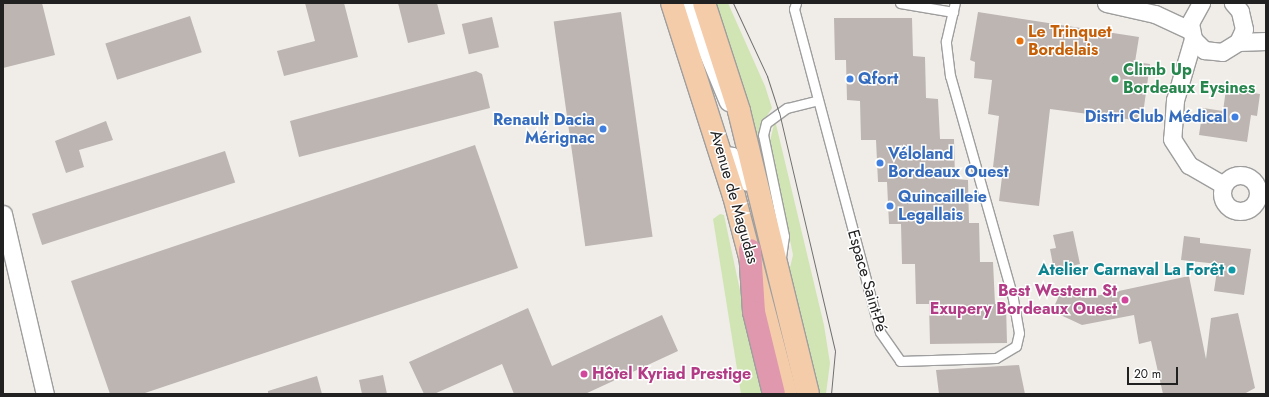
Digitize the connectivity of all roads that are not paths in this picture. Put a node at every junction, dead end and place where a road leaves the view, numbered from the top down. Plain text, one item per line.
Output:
1 (672, 3) edge
2 (687, 3) edge
3 (704, 3) edge
4 (796, 3) edge
5 (900, 3) edge
6 (1106, 3) edge
7 (1233, 3) edge
8 (954, 8) edge
9 (1196, 16) edge
10 (1244, 22) junction
11 (1266, 33) edge
12 (1266, 41) edge
13 (1238, 42) junction
14 (1212, 52) junction
15 (1184, 73) junction
16 (818, 100) junction
17 (744, 127) junction
18 (720, 150) junction
19 (1223, 185) dead end
20 (3, 214) edge
21 (750, 250) junction
22 (777, 267) junction
23 (46, 394) edge
24 (774, 394) edge
25 (786, 394) edge
26 (808, 394) edge

1 - 18 main road, Avenue de Magudas
2 - 17 street
3 - 17 main road, Avenue de Magudas
4 - 16 lane, Espace Saint-Pé
5 - 8 lane, Espace Saint-Pé
6 - 9 street
7 - 10 street
8 - 16 lane, Espace Saint-Pé
9 - 14 street
9 - 15 street
10 - 11 street
10 - 13 street
12 - 13 street
13 - 14 street
14 - 15 street
15 - 19 street
16 - 22 lane
17 - 22 main road, Avenue de Magudas
18 - 21 main road, Avenue de Magudas
18 - 22 lane
20 - 23 street
21 - 24 highway
21 - 25 main road, Avenue de Magudas
22 - 26 main road, Avenue de Magudas

